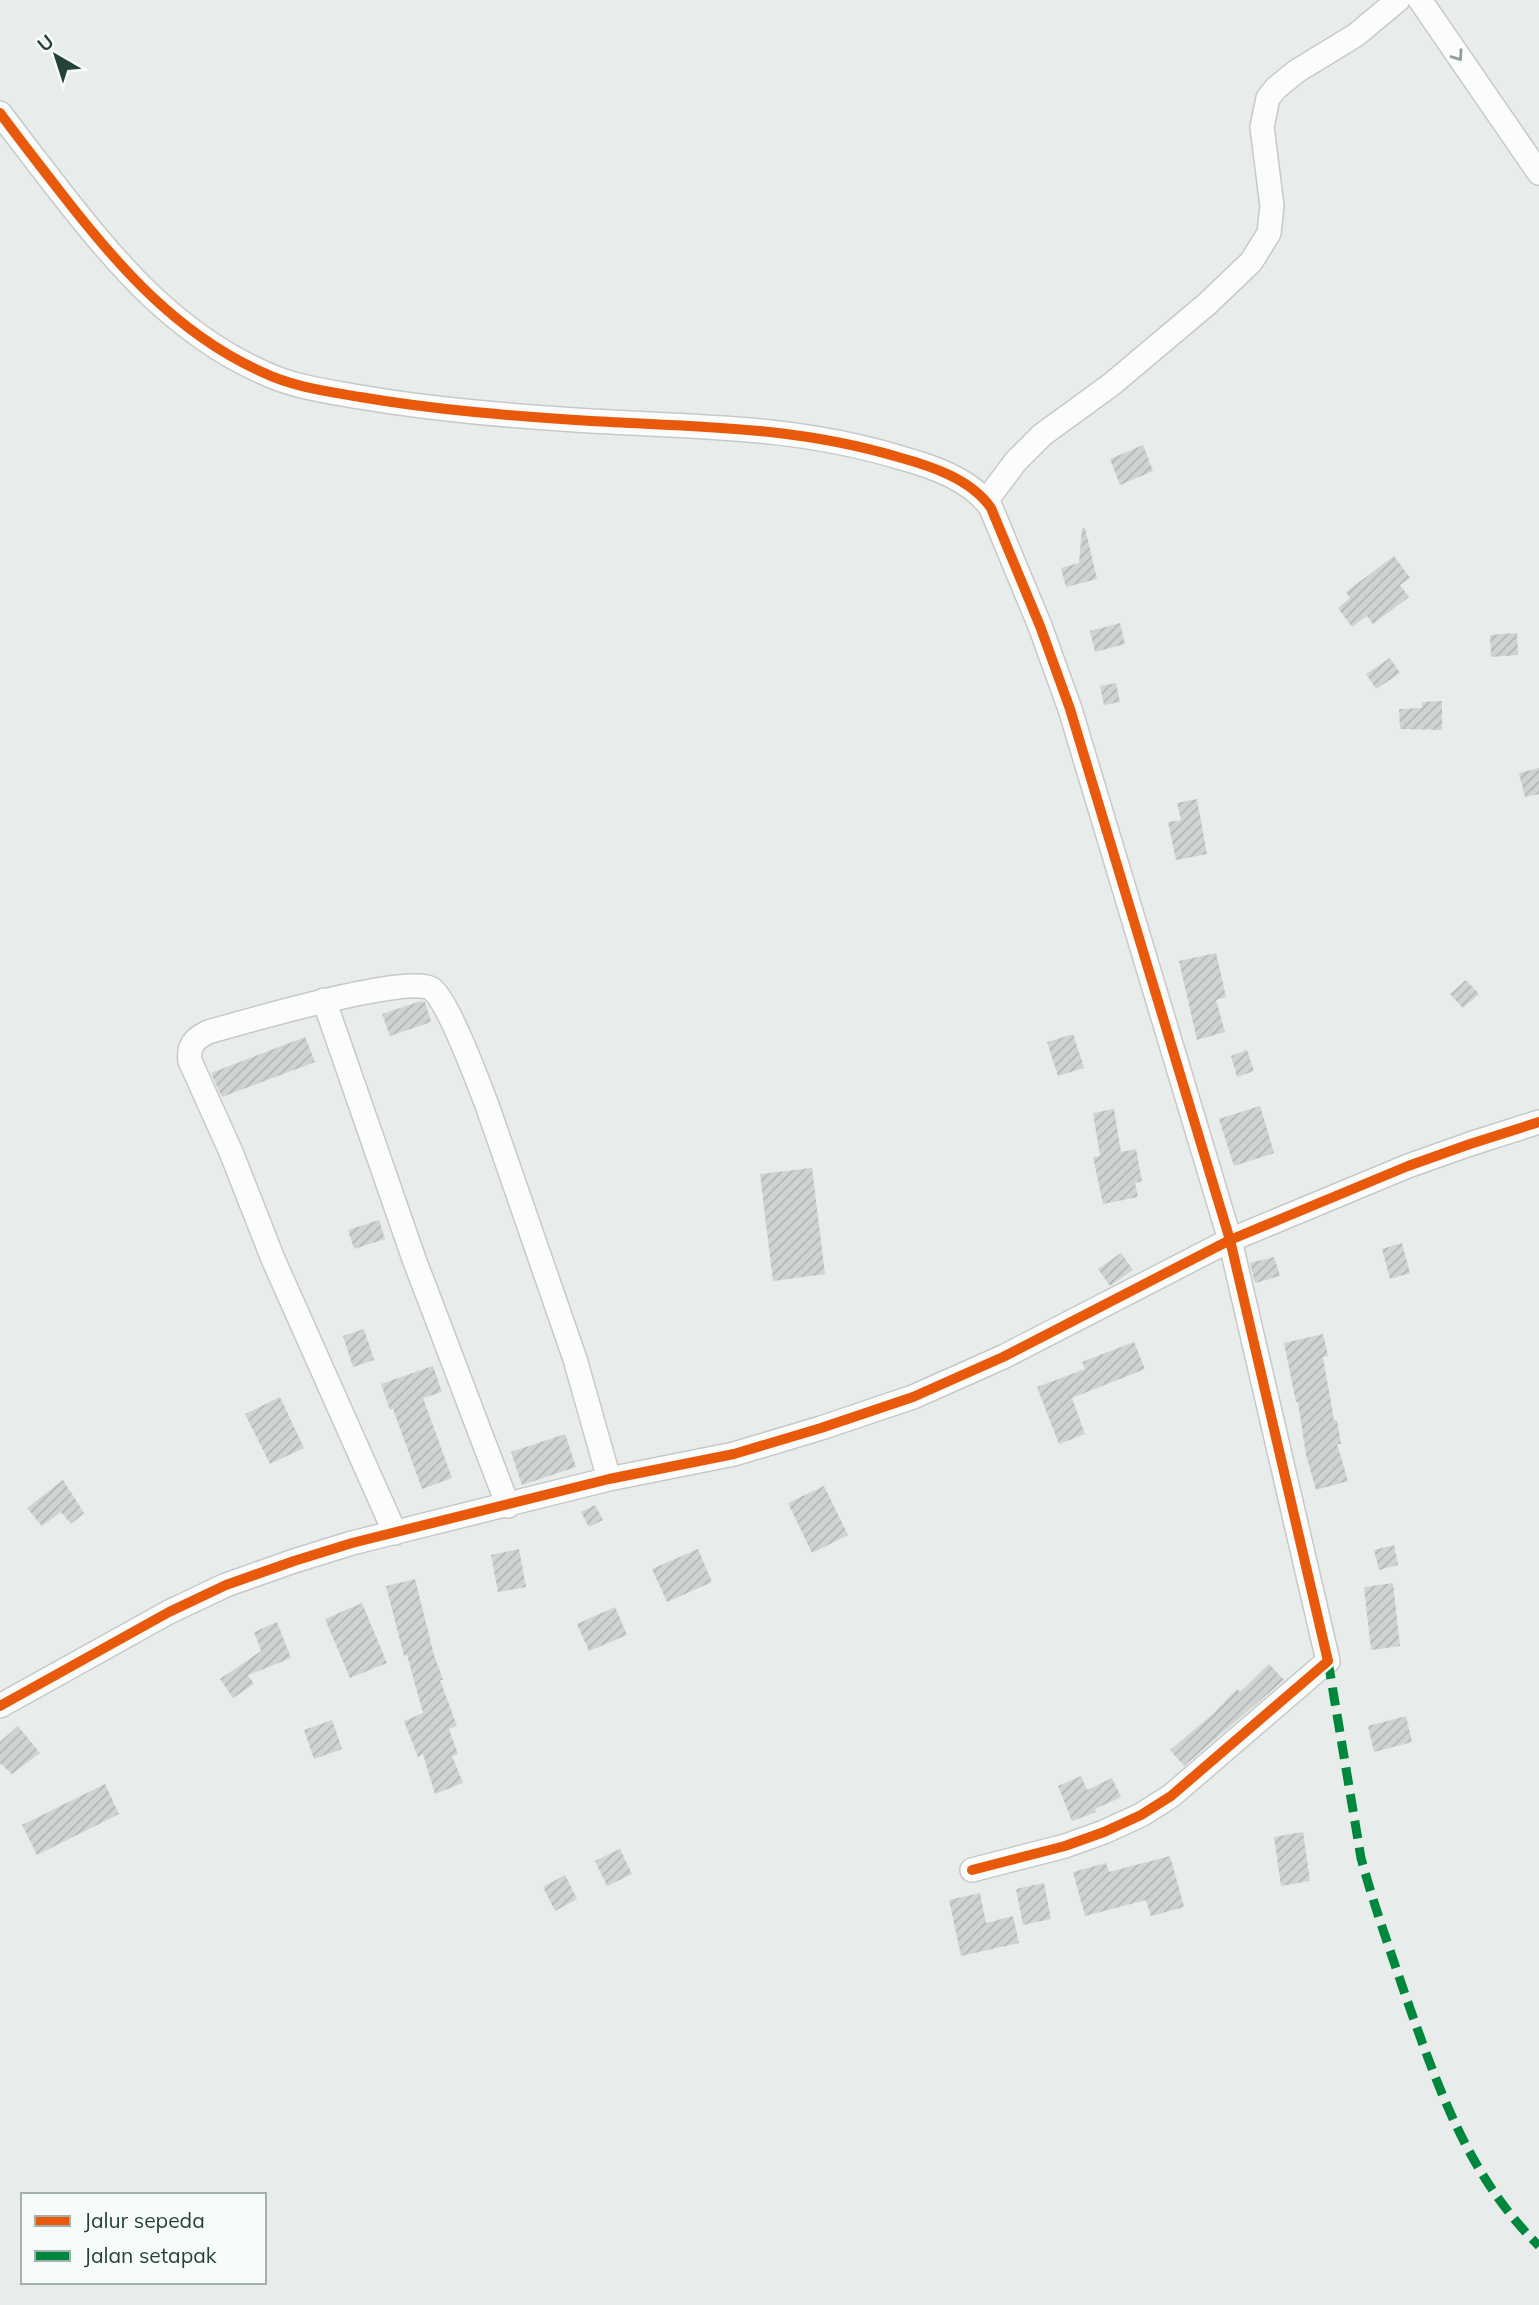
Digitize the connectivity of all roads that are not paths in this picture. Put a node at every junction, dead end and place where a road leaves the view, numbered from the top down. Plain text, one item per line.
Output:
1 (1398, 0) edge
2 (1420, 0) edge
3 (0, 113) edge
4 (1539, 173) edge
5 (986, 501) junction
6 (324, 1000) junction
7 (1539, 1122) edge
8 (1230, 1241) junction
9 (609, 1479) junction
10 (508, 1506) junction
11 (395, 1533) junction
12 (0, 1706) edge
13 (972, 1870) dead end

1 - 5 street
2 -> 4 street
3 - 5 street
5 - 8 street
6 - 9 street
6 - 10 street
6 - 11 street
7 - 8 street
8 - 9 street
8 - 13 street
9 - 10 street
10 - 11 street
11 - 12 street

